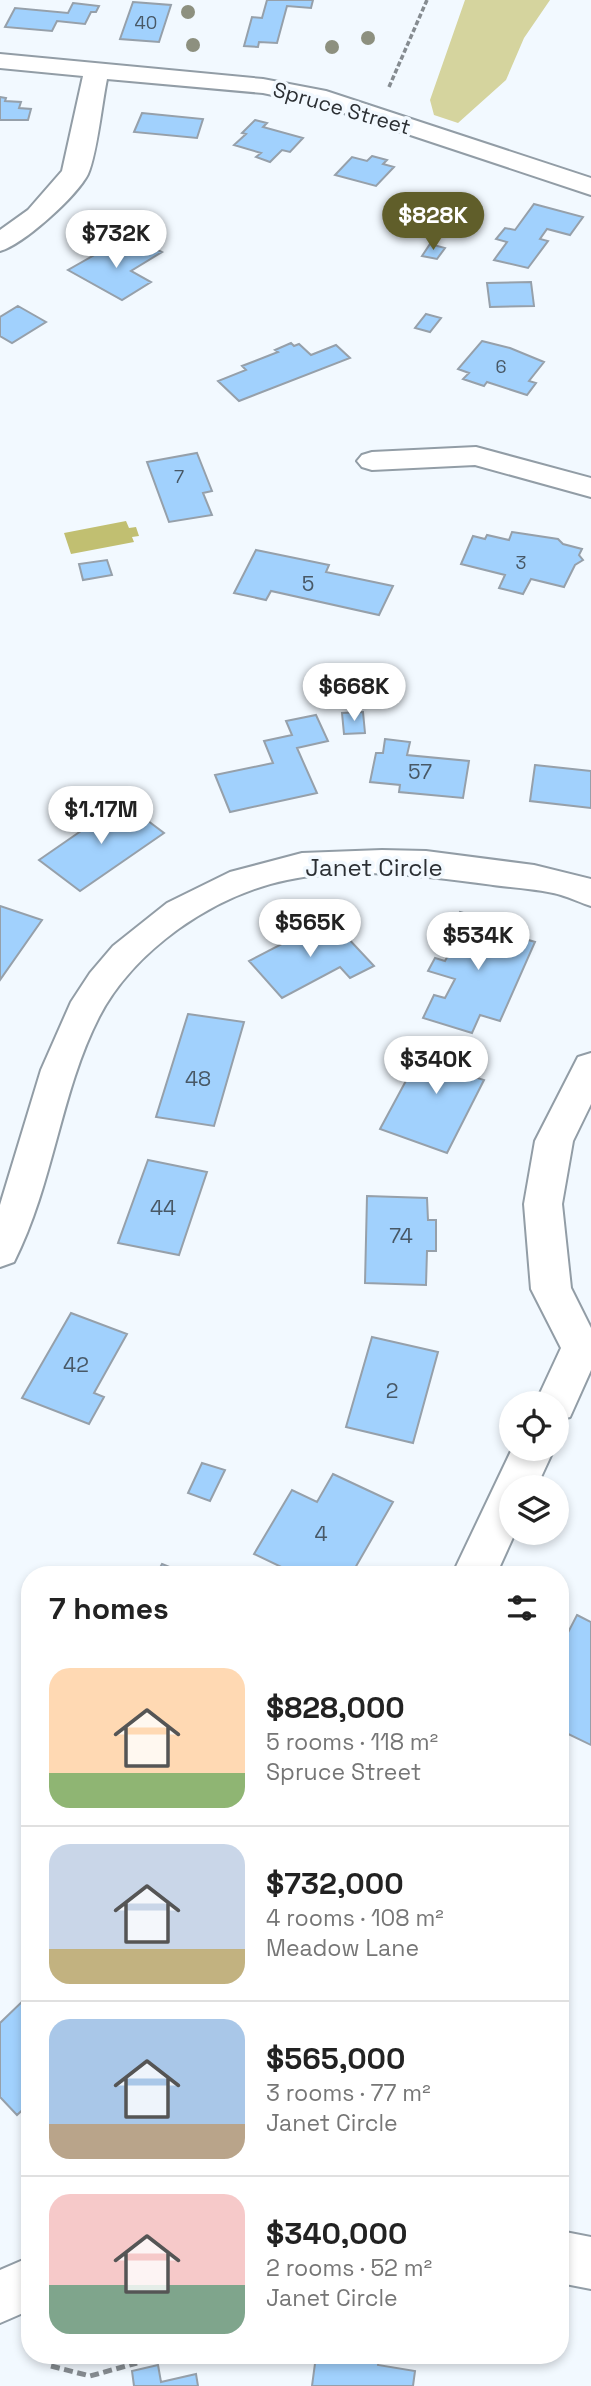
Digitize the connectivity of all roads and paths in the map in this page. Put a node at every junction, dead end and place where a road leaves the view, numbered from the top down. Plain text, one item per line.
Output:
1 (427, 0) edge
2 (0, 61) edge
3 (97, 69) junction
4 (372, 114) junction
5 (591, 187) edge
6 (0, 243) edge
7 (372, 461) dead end
8 (591, 488) edge
9 (591, 893) edge
10 (591, 1067) edge
11 (0, 1251) edge
12 (586, 1350) edge
13 (562, 1391) edge
14 (499, 1522) edge
15 (478, 1566) edge
16 (569, 2259) edge
17 (591, 2263) edge
18 (21, 2287) edge
19 (0, 2297) edge
20 (133, 2364) edge
21 (51, 2366) dead end

1 - 4 path
2 - 3 street, Spruce Street
3 - 4 street, Spruce Street
3 - 6 street
4 - 5 street, Spruce Street
7 - 8 street
9 - 11 street, Janet Circle
10 - 12 street
12 - 13 street
14 - 15 street
16 - 17 street
18 - 19 street
20 - 21 path

